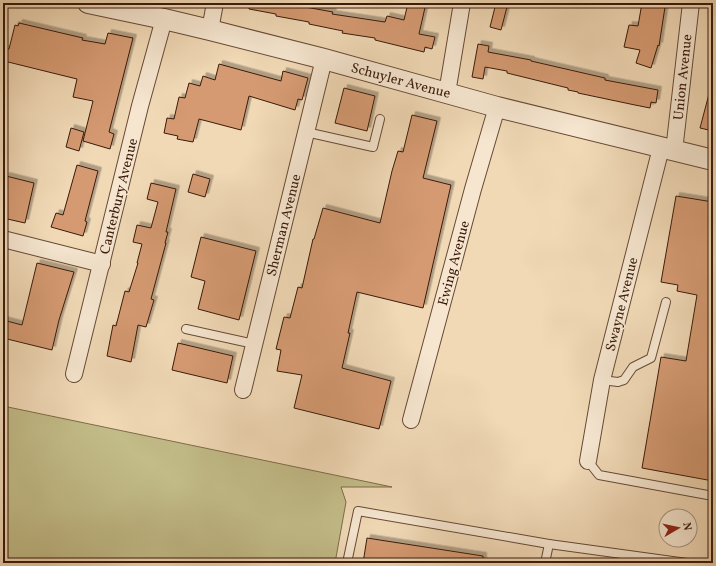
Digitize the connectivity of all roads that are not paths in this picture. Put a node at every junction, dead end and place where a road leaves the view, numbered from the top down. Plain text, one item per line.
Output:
1 (88, 3) edge
2 (215, 3) edge
3 (462, 3) edge
4 (691, 3) edge
5 (164, 19) junction
6 (210, 30) junction
7 (324, 59) junction
8 (447, 93) junction
9 (497, 107) junction
10 (380, 119) dead end
11 (306, 132) junction
12 (668, 150) junction
13 (713, 160) edge
14 (3, 239) edge
15 (102, 264) junction
16 (666, 302) dead end
17 (186, 329) dead end
18 (254, 344) junction
19 (74, 374) dead end
20 (602, 380) junction
21 (243, 390) dead end
22 (410, 420) dead end
23 (588, 461) joint
24 (713, 496) edge
25 (549, 544) junction
26 (630, 559) edge
27 (347, 563) edge
28 (546, 563) edge
29 (687, 563) edge

1 - 5 street, Schuyler Avenue
2 - 6 street
3 - 8 street
4 - 12 street, Union Avenue
5 - 6 street, Schuyler Avenue
5 - 15 street, Canterbury Avenue
6 - 7 street, Schuyler Avenue
7 - 8 street, Schuyler Avenue
7 - 11 street, Sherman Avenue
8 - 9 street, Schuyler Avenue
9 - 12 street, Schuyler Avenue
9 - 22 street, Ewing Avenue
10 - 11 lane
11 - 18 street, Sherman Avenue
12 - 13 street, Schuyler Avenue
12 - 20 street, Swayne Avenue
14 - 15 street
15 - 19 street, Canterbury Avenue
16 - 20 lane
17 - 18 lane
18 - 21 street, Sherman Avenue
20 - 23 street, Swayne Avenue
23 - 24 lane
25 - 26 lane
25 - 27 lane
25 - 28 lane
26 - 29 lane

